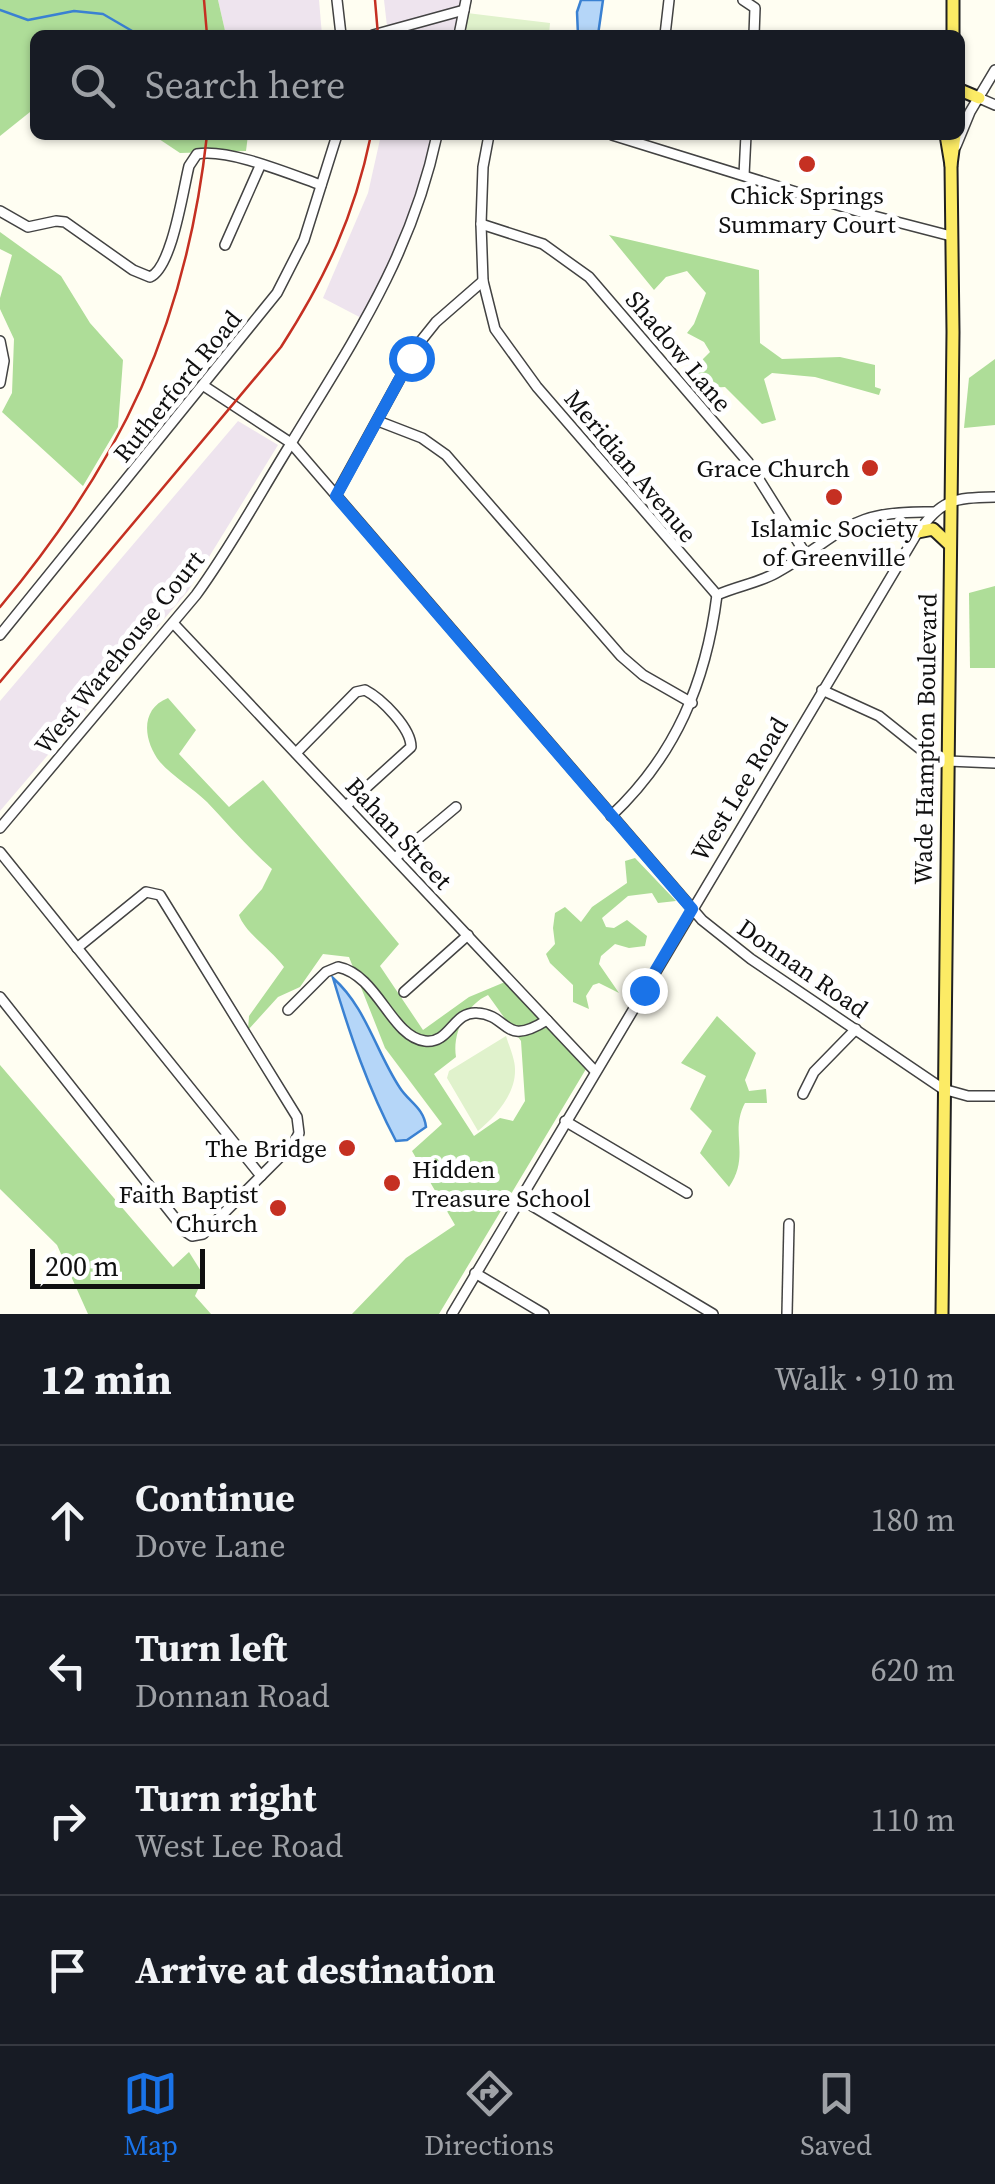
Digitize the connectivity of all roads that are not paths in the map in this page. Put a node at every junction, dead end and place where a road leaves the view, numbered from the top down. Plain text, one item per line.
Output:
1 (337, 0) edge
2 (668, 0) edge
3 (743, 0) edge
4 (953, 0) edge
5 (465, 5) edge
6 (340, 30) edge
7 (388, 30) edge
8 (461, 30) edge
9 (665, 30) edge
10 (754, 30) edge
11 (953, 30) edge
12 (995, 70) edge
13 (965, 92) edge
14 (979, 98) junction
15 (965, 104) edge
16 (995, 105) edge
17 (965, 122) edge
18 (335, 140) edge
19 (436, 140) edge
20 (488, 140) edge
21 (628, 140) edge
22 (660, 140) edge
23 (746, 140) edge
24 (947, 140) edge
25 (955, 142) edge
26 (659, 150) junction
27 (951, 165) junction
28 (260, 166) junction
29 (744, 175) junction
30 (321, 184) junction
31 (0, 210) edge
32 (481, 224) junction
33 (951, 236) junction
34 (225, 245) dead end
35 (483, 281) junction
36 (0, 341) edge
37 (0, 383) edge
38 (204, 386) junction
39 (378, 420) junction
40 (291, 443) junction
41 (336, 496) junction
42 (995, 497) edge
43 (950, 499) junction
44 (933, 512) junction
45 (918, 532) junction
46 (949, 544) junction
47 (805, 553) junction
48 (718, 595) junction
49 (173, 623) junction
50 (0, 635) edge
51 (822, 690) junction
52 (692, 704) junction
53 (296, 753) junction
54 (944, 761) junction
55 (995, 763) edge
56 (346, 806) junction
57 (456, 808) dead end
58 (611, 816) junction
59 (0, 828) edge
60 (0, 852) edge
61 (396, 858) junction
62 (692, 909) junction
63 (468, 935) junction
64 (77, 948) junction
65 (404, 992) dead end
66 (0, 997) edge
67 (288, 1010) dead end
68 (548, 1020) junction
69 (856, 1030) junction
70 (595, 1071) junction
71 (943, 1089) junction
72 (803, 1094) dead end
73 (995, 1096) edge
74 (565, 1120) junction
75 (261, 1176) junction
76 (686, 1193) dead end
77 (519, 1198) junction
78 (789, 1224) dead end
79 (475, 1273) junction
80 (452, 1314) edge
81 (544, 1314) edge
82 (714, 1314) edge
83 (788, 1314) edge
84 (942, 1314) edge

1 - 6 street
2 - 9 street
3 - 10 street
4 - 11 main road
5 - 7 street
5 - 8 street
12 - 14 street
13 - 14 main road
14 - 15 street
14 - 16 street
14 - 17 street
18 - 30 street, Rutherford Road
19 - 40 street, West Warehouse Court
20 - 32 street, Meridian Avenue
21 - 26 street
22 - 26 street
23 - 29 street
24 - 27 main road, Wade Hampton Boulevard
25 - 27 main road, Wade Hampton Boulevard
26 - 29 street
27 - 33 main road, Wade Hampton Boulevard
28 - 30 street
28 - 31 street
28 - 34 street
29 - 33 street
30 - 38 street, Rutherford Road
32 - 35 street, Meridian Avenue
32 - 47 street, Shadow Lane
33 - 43 main road, Wade Hampton Boulevard
35 - 39 street
35 - 48 street, Meridian Avenue
36 - 37 street
38 - 40 street, Donnan Road
38 - 50 street, Rutherford Road
39 - 41 street
39 - 52 street
40 - 41 street, Donnan Road
40 - 49 street, West Warehouse Court
41 - 58 street, Donnan Road
42 - 43 street
43 - 44 street, West Lee Road
43 - 46 main road, Wade Hampton Boulevard
44 - 45 street, West Lee Road
44 - 47 street
45 - 46 main road
45 - 51 street, West Lee Road
46 - 54 main road, Wade Hampton Boulevard
47 - 48 street
48 - 52 street
49 - 53 street, Bahan Street
49 - 59 street, West Warehouse Court
51 - 54 street
51 - 62 street, West Lee Road
52 - 58 street
53 - 56 street, Bahan Street
53 - 56 street
54 - 55 street
54 - 71 main road, Wade Hampton Boulevard
56 - 61 street, Bahan Street
57 - 61 street
58 - 62 street, Donnan Road
60 - 64 street
61 - 63 street, Bahan Street
62 - 69 street, Donnan Road
62 - 70 street, West Lee Road
63 - 65 street
63 - 68 street, Bahan Street
64 - 75 street
64 - 75 street
66 - 75 street
67 - 68 street
68 - 70 street, Bahan Street
69 - 71 street, Donnan Road
69 - 72 street
70 - 74 street, West Lee Road
71 - 73 street
71 - 84 main road, Wade Hampton Boulevard
74 - 76 street
74 - 77 street, West Lee Road
77 - 79 street, West Lee Road
77 - 82 street
78 - 83 street
79 - 80 street, West Lee Road
79 - 81 street

